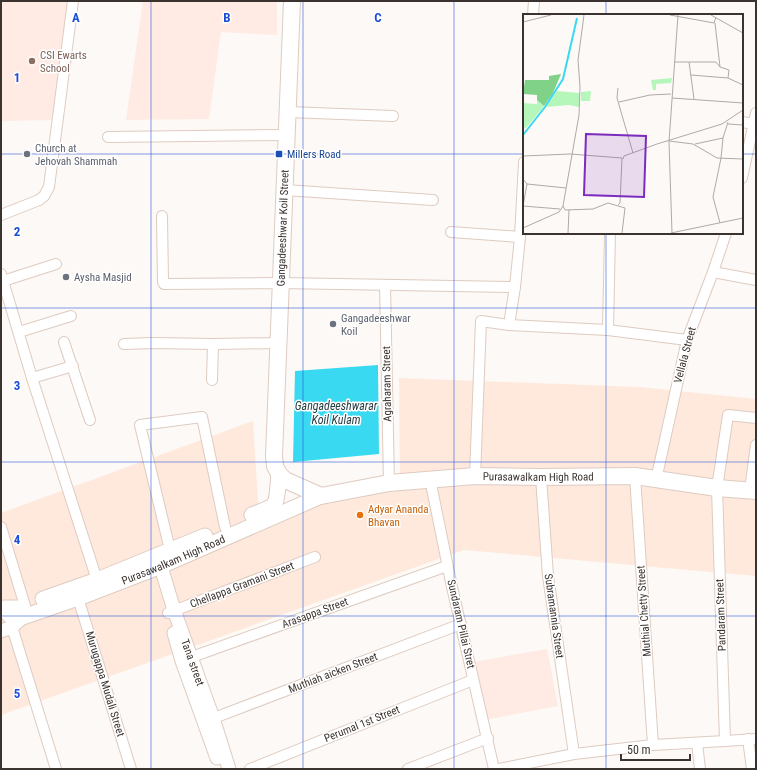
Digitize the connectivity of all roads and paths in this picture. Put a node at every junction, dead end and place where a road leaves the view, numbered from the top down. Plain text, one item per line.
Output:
1 (73, 1) edge
2 (292, 1) edge
3 (534, 1) edge
4 (533, 14) edge
5 (288, 112) junction
6 (756, 113) edge
7 (393, 116) dead end
8 (743, 122) edge
9 (754, 124) junction
10 (287, 135) junction
11 (108, 137) dead end
12 (745, 146) edge
13 (743, 167) edge
14 (523, 188) edge
15 (285, 190) junction
16 (433, 200) dead end
17 (1, 215) edge
18 (522, 215) edge
19 (162, 216) dead end
20 (451, 232) dead end
21 (610, 234) edge
22 (726, 234) edge
23 (520, 237) junction
24 (56, 264) dead end
25 (713, 272) junction
26 (2, 278) edge
27 (756, 280) edge
28 (281, 283) junction
29 (385, 285) junction
30 (515, 288) junction
31 (5, 304) edge
32 (71, 316) dead end
33 (509, 325) junction
34 (608, 330) junction
35 (19, 332) junction
36 (687, 340) junction
37 (64, 342) dead end
38 (279, 343) junction
39 (124, 344) dead end
40 (213, 344) junction
41 (73, 366) junction
42 (32, 378) junction
43 (212, 380) dead end
44 (756, 418) edge
45 (90, 420) dead end
46 (756, 445) edge
47 (274, 456) joint
48 (278, 474) junction
49 (475, 476) junction
50 (635, 476) junction
51 (541, 477) junction
52 (430, 479) junction
53 (656, 480) junction
54 (389, 483) junction
55 (717, 488) junction
56 (753, 491) edge
57 (321, 496) junction
58 (1, 527) edge
59 (225, 527) junction
60 (316, 557) dead end
61 (161, 560) junction
62 (447, 566) junction
63 (97, 580) junction
64 (78, 598) junction
65 (171, 612) junction
66 (12, 616) edge
67 (461, 624) junction
68 (186, 659) junction
69 (473, 680) junction
70 (209, 720) junction
71 (488, 738) junction
72 (752, 739) edge
73 (725, 741) junction
74 (697, 743) junction
75 (654, 745) junction
76 (574, 754) junction
77 (56, 769) edge
78 (131, 769) edge
79 (220, 769) edge
80 (229, 769) edge
81 (250, 769) edge
82 (408, 769) edge
83 (494, 769) edge
84 (498, 769) edge
85 (700, 769) edge
86 (752, 769) edge

1 - 17 street
2 - 5 main road, Gangadeeshwar Koil Street
3 - 4 street
5 - 7 street
5 - 10 main road, Gangadeeshwar Koil Street
6 - 9 street
8 - 9 street
9 - 12 street
10 - 11 street
10 - 15 main road, Gangadeeshwar Koil Street
12 - 13 street
14 - 18 street
15 - 16 street
15 - 28 main road, Gangadeeshwar Koil Street
18 - 23 street
19 - 28 street
20 - 23 street
21 - 34 street
22 - 25 street, Vellala Street
23 - 30 street
24 - 26 street
25 - 27 street
25 - 36 street, Vellala Street
26 - 31 street
28 - 29 street
28 - 38 main road, Gangadeeshwar Koil Street
29 - 30 street
29 - 54 street, Agraharam Street
30 - 33 street
31 - 35 street
32 - 35 street
33 - 34 street
33 - 49 street
34 - 36 street
35 - 42 street
36 - 53 street, Vellala Street
37 - 41 street
38 - 40 street
38 - 47 main road, Gangadeeshwar Koil Street
39 - 40 street
40 - 43 street
41 - 42 street
41 - 45 street
42 - 63 street
44 - 55 street, Pandaram Street
46 - 56 street
47 - 48 main road, Purasawalkam High Road
48 - 57 main road
48 - 59 main road, Purasawalkam High Road
49 - 51 main road, Purasawalkam High Road
49 - 52 main road, Purasawalkam High Road
50 - 51 main road, Purasawalkam High Road
50 - 53 main road, Purasawalkam High Road
50 - 75 street, Muthial Chetty Street
51 - 76 street, Subramannia Street
52 - 54 main road, Purasawalkam High Road
52 - 62 street, Sundaram Pillai Stret
53 - 55 main road, Purasawalkam High Road
54 - 57 main road, Purasawalkam High Road
55 - 56 main road, Purasawalkam High Road
55 - 73 street, Pandaram Street
57 - 61 main road, Purasawalkam High Road
58 - 66 street
59 - 61 main road, Purasawalkam High Road
59 - 61 street
60 - 65 street, Chellappa Gramani Street
61 - 63 main road, Purasawalkam High Road
61 - 64 main road, Purasawalkam High Road
61 - 65 street
62 - 67 street, Sundaram Pillai Stret
62 - 68 street, Arasappa Street
63 - 66 main road, Purasawalkam High Road
64 - 66 main road, Purasawalkam High Road
64 - 78 street, Murugappa Mudali Street
65 - 68 street
66 - 77 street
67 - 69 street, Sundaram Pillai Stret
67 - 70 street, Muthiah aicken Street
68 - 70 street
69 - 71 street, Sundaram Pillai Stret
69 - 81 street, Perumal 1st Street
70 - 79 street
70 - 80 street
71 - 82 street
71 - 83 street, Sundaram Pillai Stret
72 - 73 street
72 - 86 street
73 - 74 street
74 - 75 street
74 - 85 street
75 - 76 street
76 - 84 street

